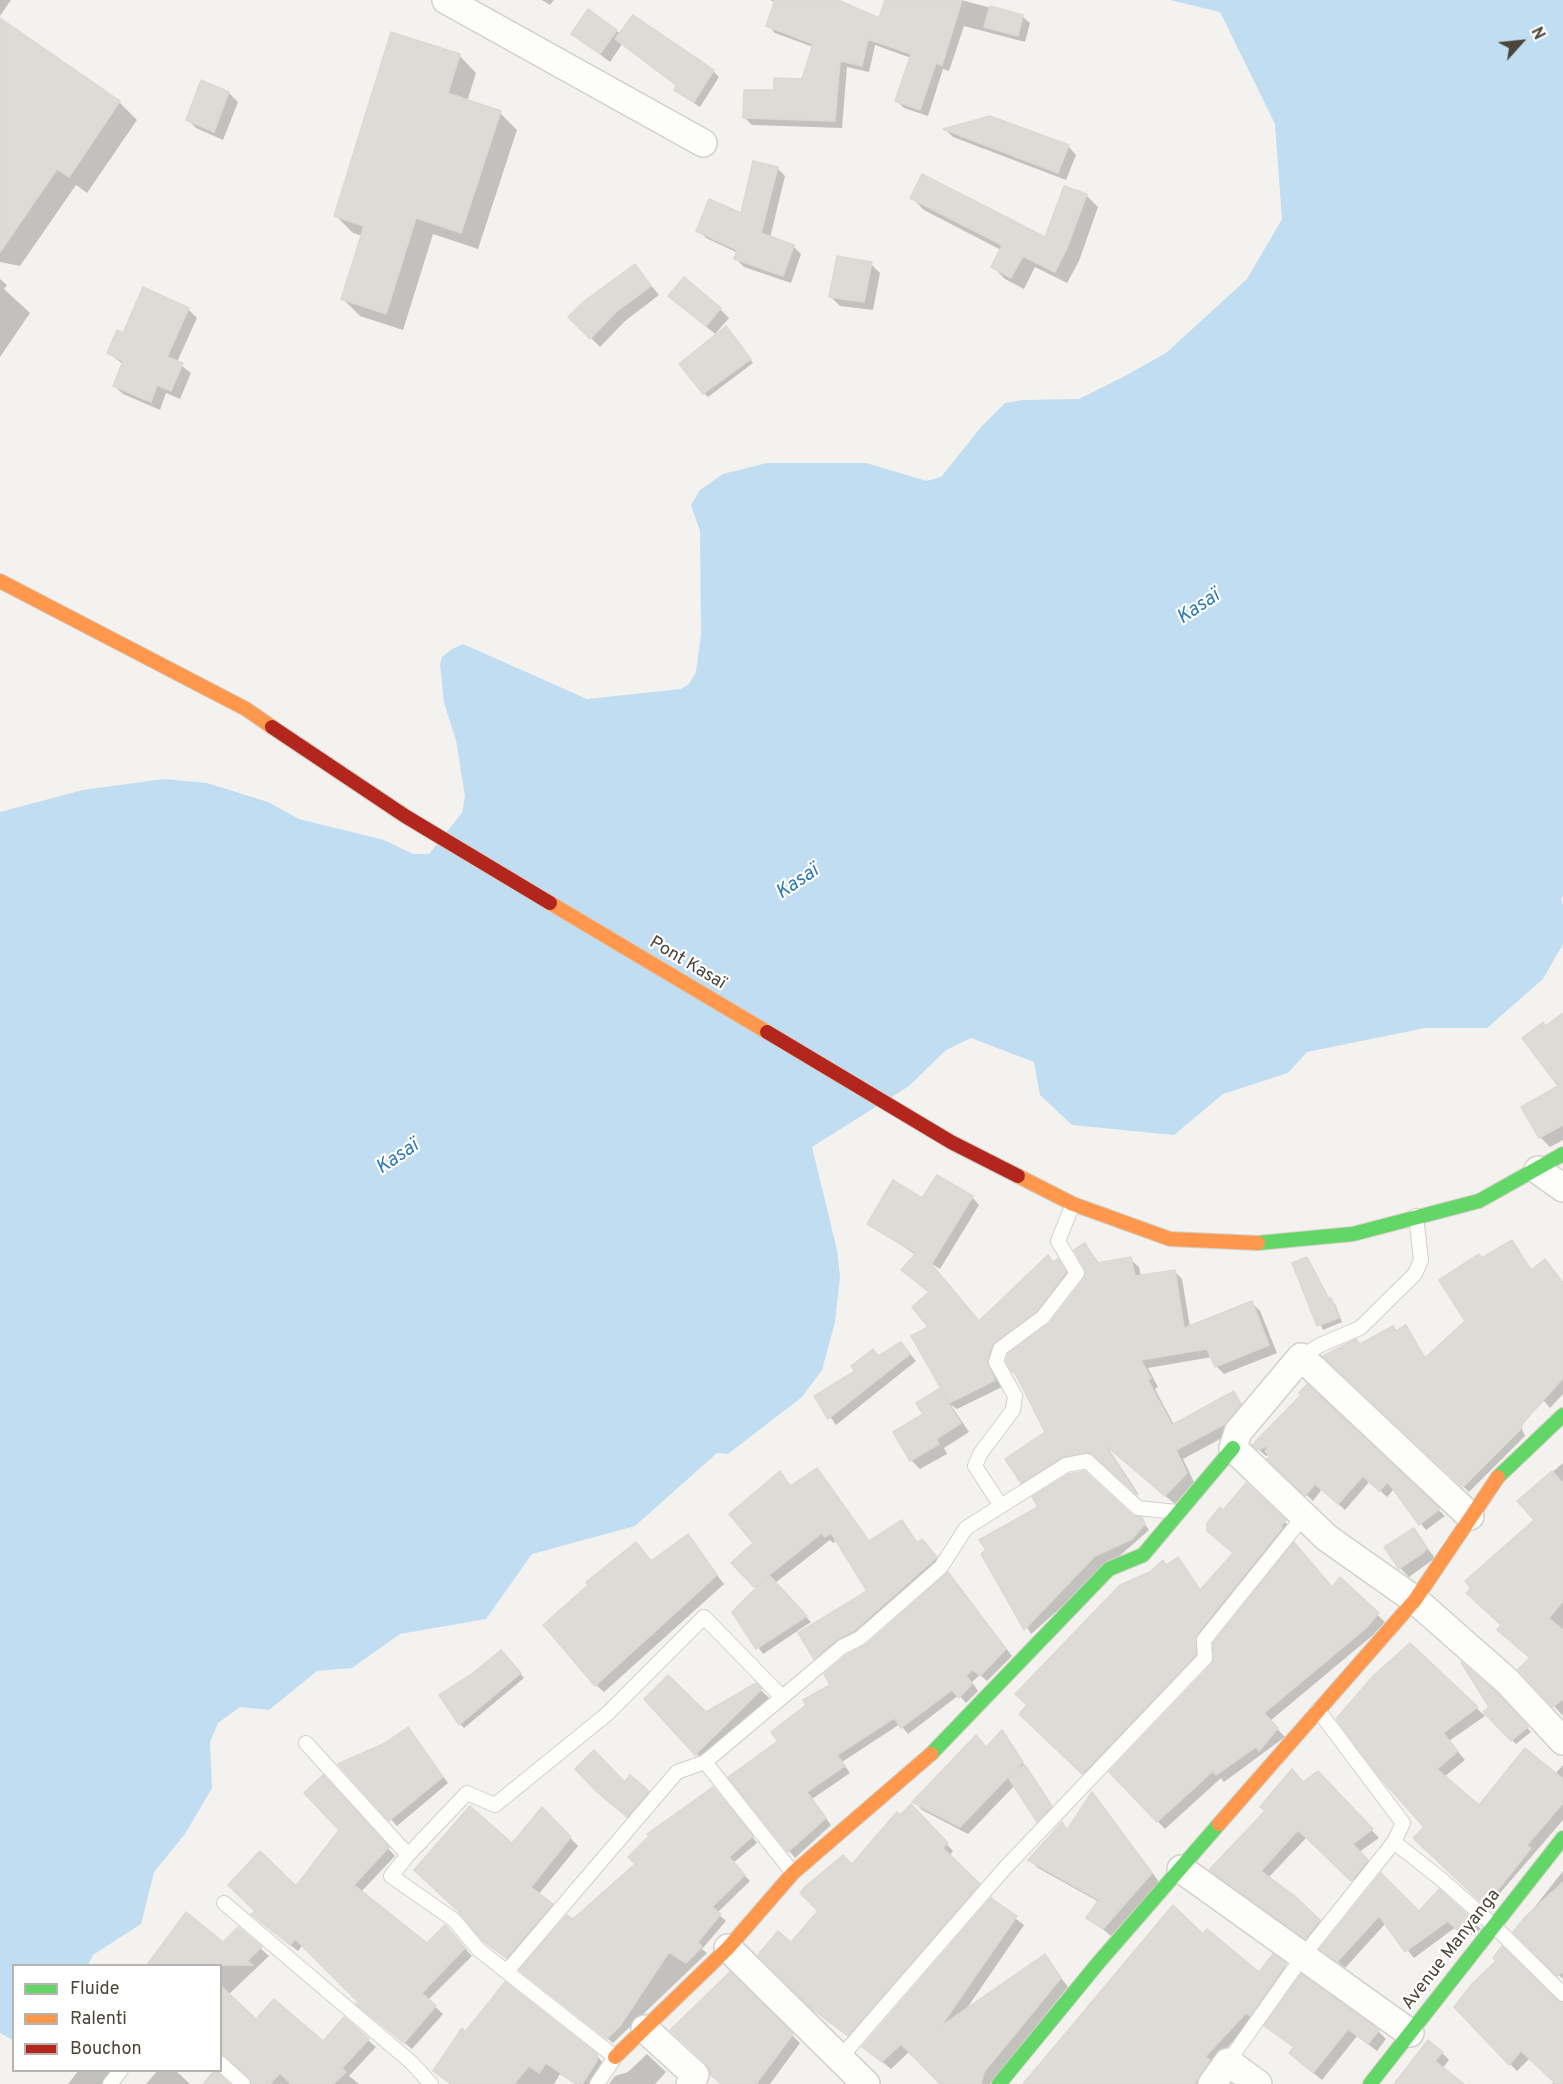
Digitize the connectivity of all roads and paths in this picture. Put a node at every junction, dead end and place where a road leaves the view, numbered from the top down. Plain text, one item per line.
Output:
1 (446, 0) edge
2 (703, 143) dead end
3 (0, 581) edge
4 (1563, 1154) edge
5 (1538, 1170) junction
6 (1563, 1188) edge
7 (1073, 1204) junction
8 (1416, 1216) junction
9 (1301, 1358) junction
10 (1563, 1415) edge
11 (1233, 1448) junction
12 (1001, 1506) junction
13 (1179, 1512) junction
14 (1470, 1516) junction
15 (1303, 1517) junction
16 (1415, 1600) junction
17 (782, 1697) junction
18 (1318, 1710) junction
19 (1563, 1742) edge
20 (306, 1743) dead end
21 (705, 1762) junction
22 (1563, 1838) edge
23 (1394, 1842) junction
24 (408, 1855) junction
25 (1181, 1869) junction
26 (793, 1873) junction
27 (224, 1903) dead end
28 (1494, 1926) junction
29 (728, 1948) junction
30 (1303, 1956) junction
31 (508, 1970) junction
32 (1563, 1994) edge
33 (645, 2029) junction
34 (1410, 2033) junction
35 (615, 2057) junction
36 (840, 2058) junction
37 (1228, 2062) junction
38 (222, 2065) edge
39 (119, 2072) edge
40 (110, 2084) edge
41 (243, 2084) edge
42 (431, 2084) edge
43 (597, 2084) edge
44 (690, 2084) edge
45 (866, 2084) edge
46 (999, 2084) edge
47 (1212, 2084) edge
48 (1258, 2084) edge
49 (1370, 2084) edge

1 - 2 street
3 - 7 street, Pont Kasaï
4 - 5 street, Pont Kasaï
5 - 6 street
5 - 8 street, Pont Kasaï
7 - 8 street, Pont Kasaï
7 - 12 lane
8 - 9 lane
9 - 11 street
9 - 14 street
10 - 14 street
11 - 13 street
11 - 15 street
12 - 13 lane
12 - 17 lane
13 - 26 street
14 - 16 street
15 - 16 street
15 - 36 lane
16 - 18 street
16 - 19 street
17 - 21 lane
17 - 24 lane
18 - 23 lane
18 - 25 street
20 - 24 lane
21 - 26 lane
21 - 31 lane
22 - 28 street, Avenue Manyanga
23 - 28 lane
23 - 30 lane
24 - 31 lane
25 - 30 street
25 - 46 street
26 - 29 street
27 - 42 lane
28 - 32 lane
28 - 34 street, Avenue Manyanga
29 - 33 street
29 - 36 street
30 - 34 street
30 - 37 lane
31 - 35 lane
33 - 35 street
33 - 44 street
34 - 49 street, Avenue Manyanga
35 - 43 lane
36 - 45 street
37 - 47 street
37 - 48 street
38 - 41 lane
39 - 40 lane

